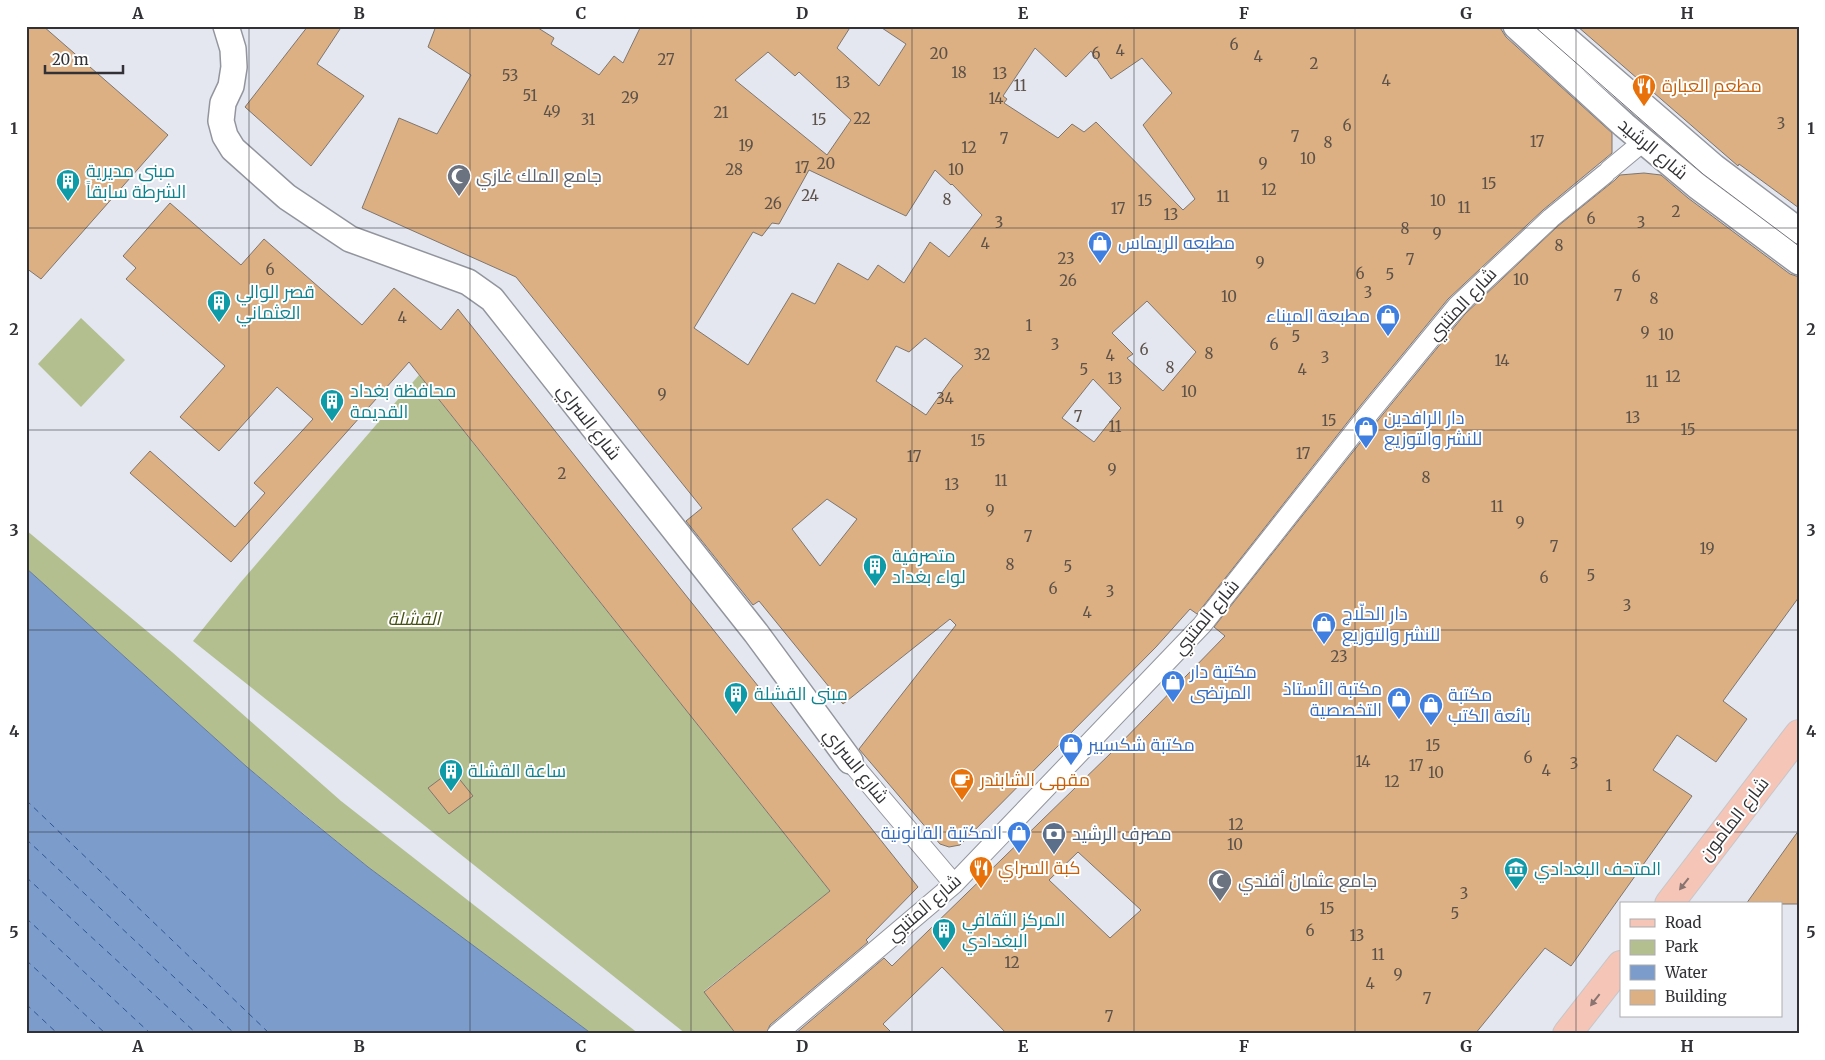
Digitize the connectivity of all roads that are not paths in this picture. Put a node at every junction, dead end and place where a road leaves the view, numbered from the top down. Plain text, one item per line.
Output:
1 (226, 26) edge
2 (1516, 26) edge
3 (1551, 26) edge
4 (1644, 142) junction
5 (1799, 231) edge
6 (1799, 262) edge
7 (1799, 734) edge
8 (850, 761) joint
9 (954, 884) junction
10 (1671, 902) edge
11 (1620, 967) edge
12 (777, 1034) edge
13 (1567, 1034) edge

1 - 8 street, شارع السراي
2 - 4 street, شارع الرشيد
3 - 5 street, شارع الرشيد
4 - 6 street, شارع الرشيد
4 - 9 street, شارع المتنبي
7 -> 10 main road, شارع المأمون
8 - 9 street, شارع السراي
9 - 12 street, شارع المتنبي
11 -> 13 main road

